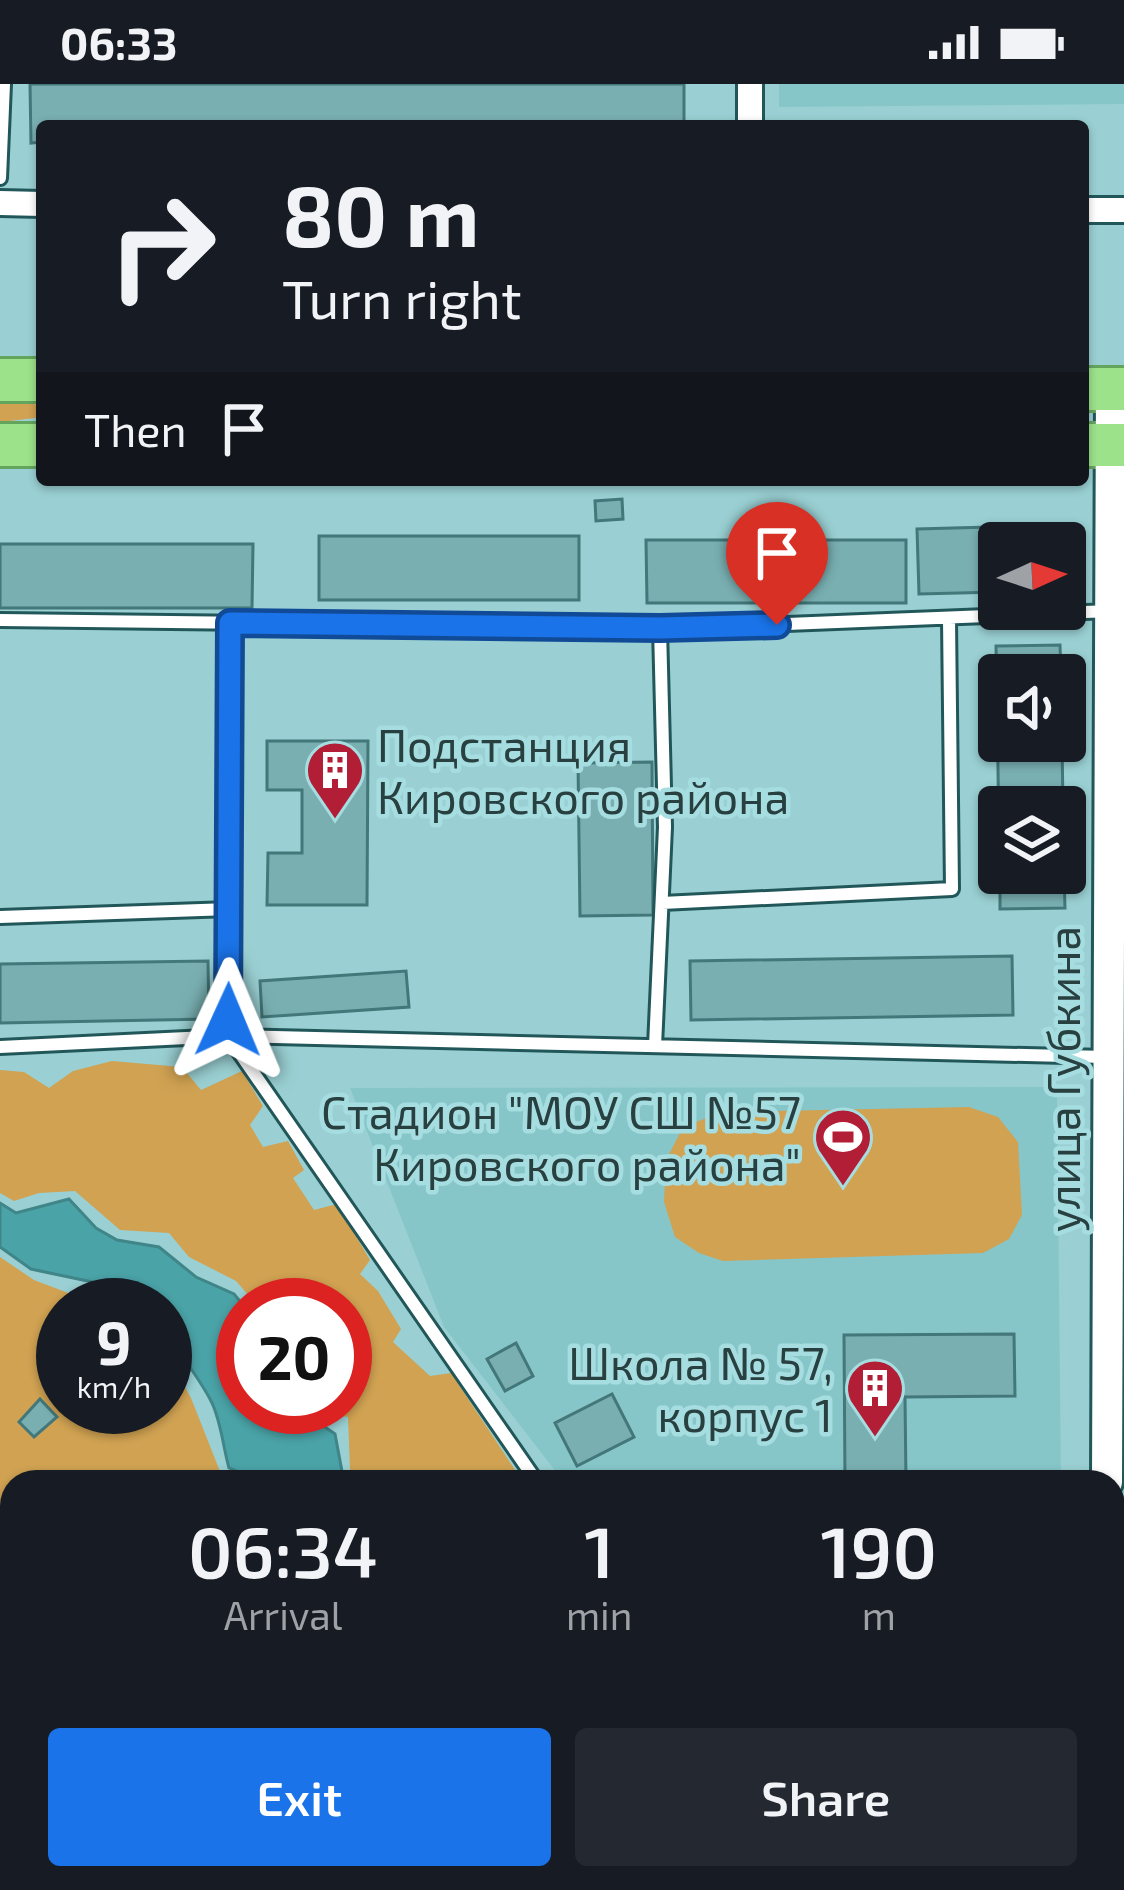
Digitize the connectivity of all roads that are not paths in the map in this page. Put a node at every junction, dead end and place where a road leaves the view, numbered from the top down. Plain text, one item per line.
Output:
1 (4, 84) edge
2 (750, 84) edge
3 (750, 120) edge
4 (0, 178) edge
5 (0, 203) edge
6 (36, 204) edge
7 (1124, 210) edge
8 (1089, 211) edge
9 (0, 380) edge
10 (36, 380) edge
11 (1106, 389) edge
12 (1105, 444) edge
13 (0, 445) edge
14 (36, 445) edge
15 (1118, 612) edge
16 (0, 620) edge
17 (949, 620) junction
18 (230, 623) junction
19 (660, 628) junction
20 (662, 903) junction
21 (230, 909) junction
22 (0, 917) edge
23 (1116, 933) edge
24 (228, 1036) junction
25 (655, 1046) junction
26 (0, 1047) edge
27 (1107, 1057) junction
28 (1115, 1240) edge
29 (1115, 1329) edge
30 (529, 1470) edge
31 (1108, 1470) edge

1 - 4 lane
2 - 3 street
5 - 6 street
7 - 8 street
9 - 10 highway
11 - 12 street, улица Губкина
12 - 15 street, улица Губкина
13 - 14 highway
15 - 17 lane
15 - 23 street, улица Губкина
16 - 18 lane
17 - 19 lane
17 - 20 lane
18 - 19 lane
18 - 21 lane
19 - 20 lane
20 - 25 lane
21 - 22 lane
21 - 24 lane
23 - 27 street, улица Губкина
24 - 25 lane
24 - 26 lane
24 - 30 lane
25 - 27 lane
27 - 28 street, улица Губкина
28 - 29 street, улица Губкина
29 - 31 street, улица Губкина

